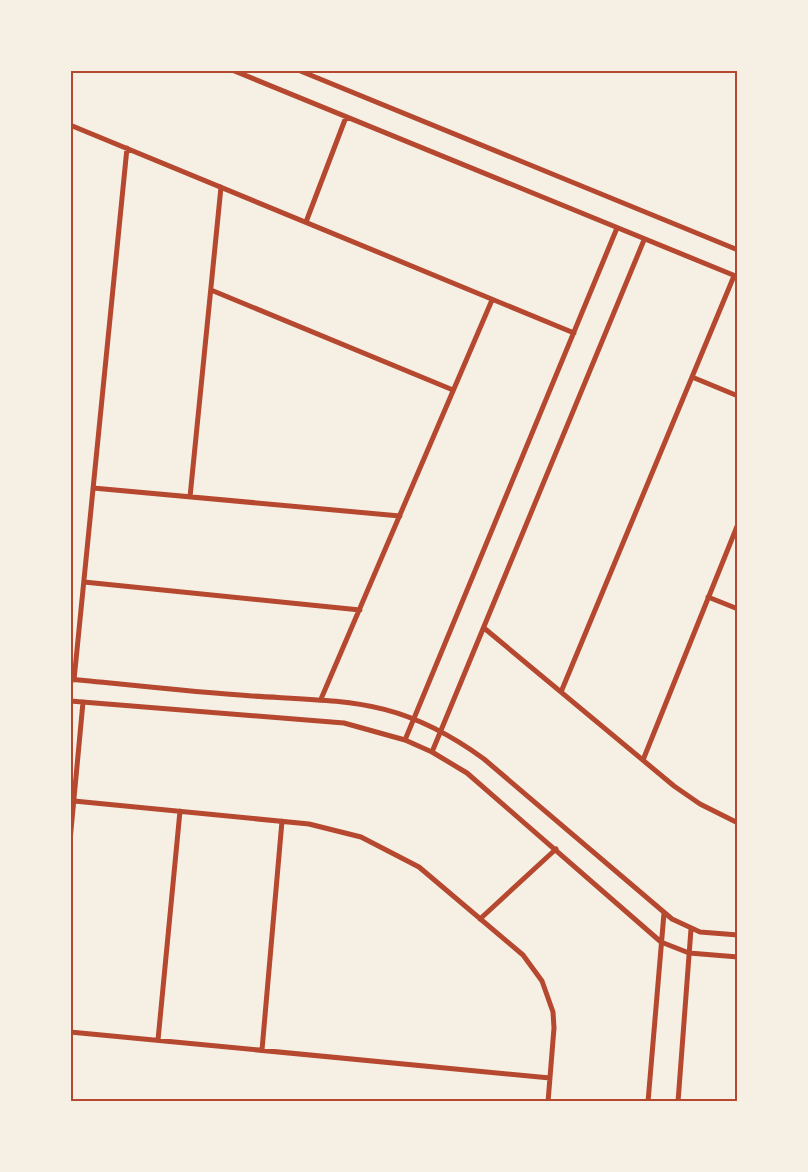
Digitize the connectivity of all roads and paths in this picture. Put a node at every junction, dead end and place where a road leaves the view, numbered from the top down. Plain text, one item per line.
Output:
1 (232, 70) edge
2 (298, 70) edge
3 (346, 117) junction
4 (70, 125) edge
5 (126, 148) junction
6 (221, 187) junction
7 (306, 222) junction
8 (617, 228) junction
9 (644, 240) junction
10 (738, 250) edge
11 (736, 276) edge
12 (211, 290) junction
13 (492, 300) junction
14 (574, 333) junction
15 (692, 377) junction
16 (453, 390) junction
17 (738, 396) edge
18 (93, 488) junction
19 (190, 497) junction
20 (400, 516) junction
21 (738, 524) edge
22 (84, 582) junction
23 (708, 597) junction
24 (738, 609) edge
25 (360, 610) junction
26 (484, 628) junction
27 (72, 679) edge
28 (561, 692) junction
29 (321, 699) junction
30 (70, 701) edge
31 (83, 702) junction
32 (414, 718) junction
33 (441, 731) junction
34 (405, 740) junction
35 (432, 752) junction
36 (643, 760) junction
37 (74, 801) junction
38 (180, 811) junction
39 (282, 821) junction
40 (738, 823) edge
41 (70, 841) edge
42 (556, 849) junction
43 (664, 913) junction
44 (480, 919) junction
45 (691, 929) junction
46 (738, 935) edge
47 (662, 942) junction
48 (689, 953) junction
49 (738, 957) edge
50 (70, 1032) edge
51 (158, 1040) junction
52 (262, 1050) junction
53 (550, 1078) junction
54 (548, 1101) edge
55 (648, 1101) edge
56 (678, 1101) edge

1 - 3 street
2 - 10 street
3 - 7 street
3 - 8 street
4 - 5 street
5 - 6 street
5 - 18 street
6 - 7 street
6 - 12 street
7 - 13 street
8 - 9 street
8 - 14 street
9 - 11 street
9 - 26 street
11 - 15 street
12 - 16 street
12 - 19 street
13 - 14 street
13 - 16 street
14 - 32 street
15 - 17 street
15 - 28 street
16 - 20 street
18 - 19 street
18 - 22 street
19 - 20 street
20 - 25 street
21 - 23 street
22 - 25 street
22 - 27 street
23 - 24 street
23 - 36 street
25 - 29 street
26 - 28 street
26 - 33 street
27 - 29 street
28 - 36 street
29 - 32 street
30 - 31 street
31 - 34 street
31 - 37 street
32 - 33 street
32 - 34 street
33 - 35 street
33 - 43 street
34 - 35 street
35 - 42 street
36 - 40 street
37 - 38 street
37 - 41 street
38 - 39 street
38 - 51 street
39 - 44 street
39 - 52 street
42 - 44 street
42 - 47 street
43 - 45 street
43 - 47 street
44 - 53 street
45 - 46 street
45 - 48 street
47 - 48 street
47 - 55 street
48 - 49 street
48 - 56 street
50 - 51 street
51 - 52 street
52 - 53 street
53 - 54 street

